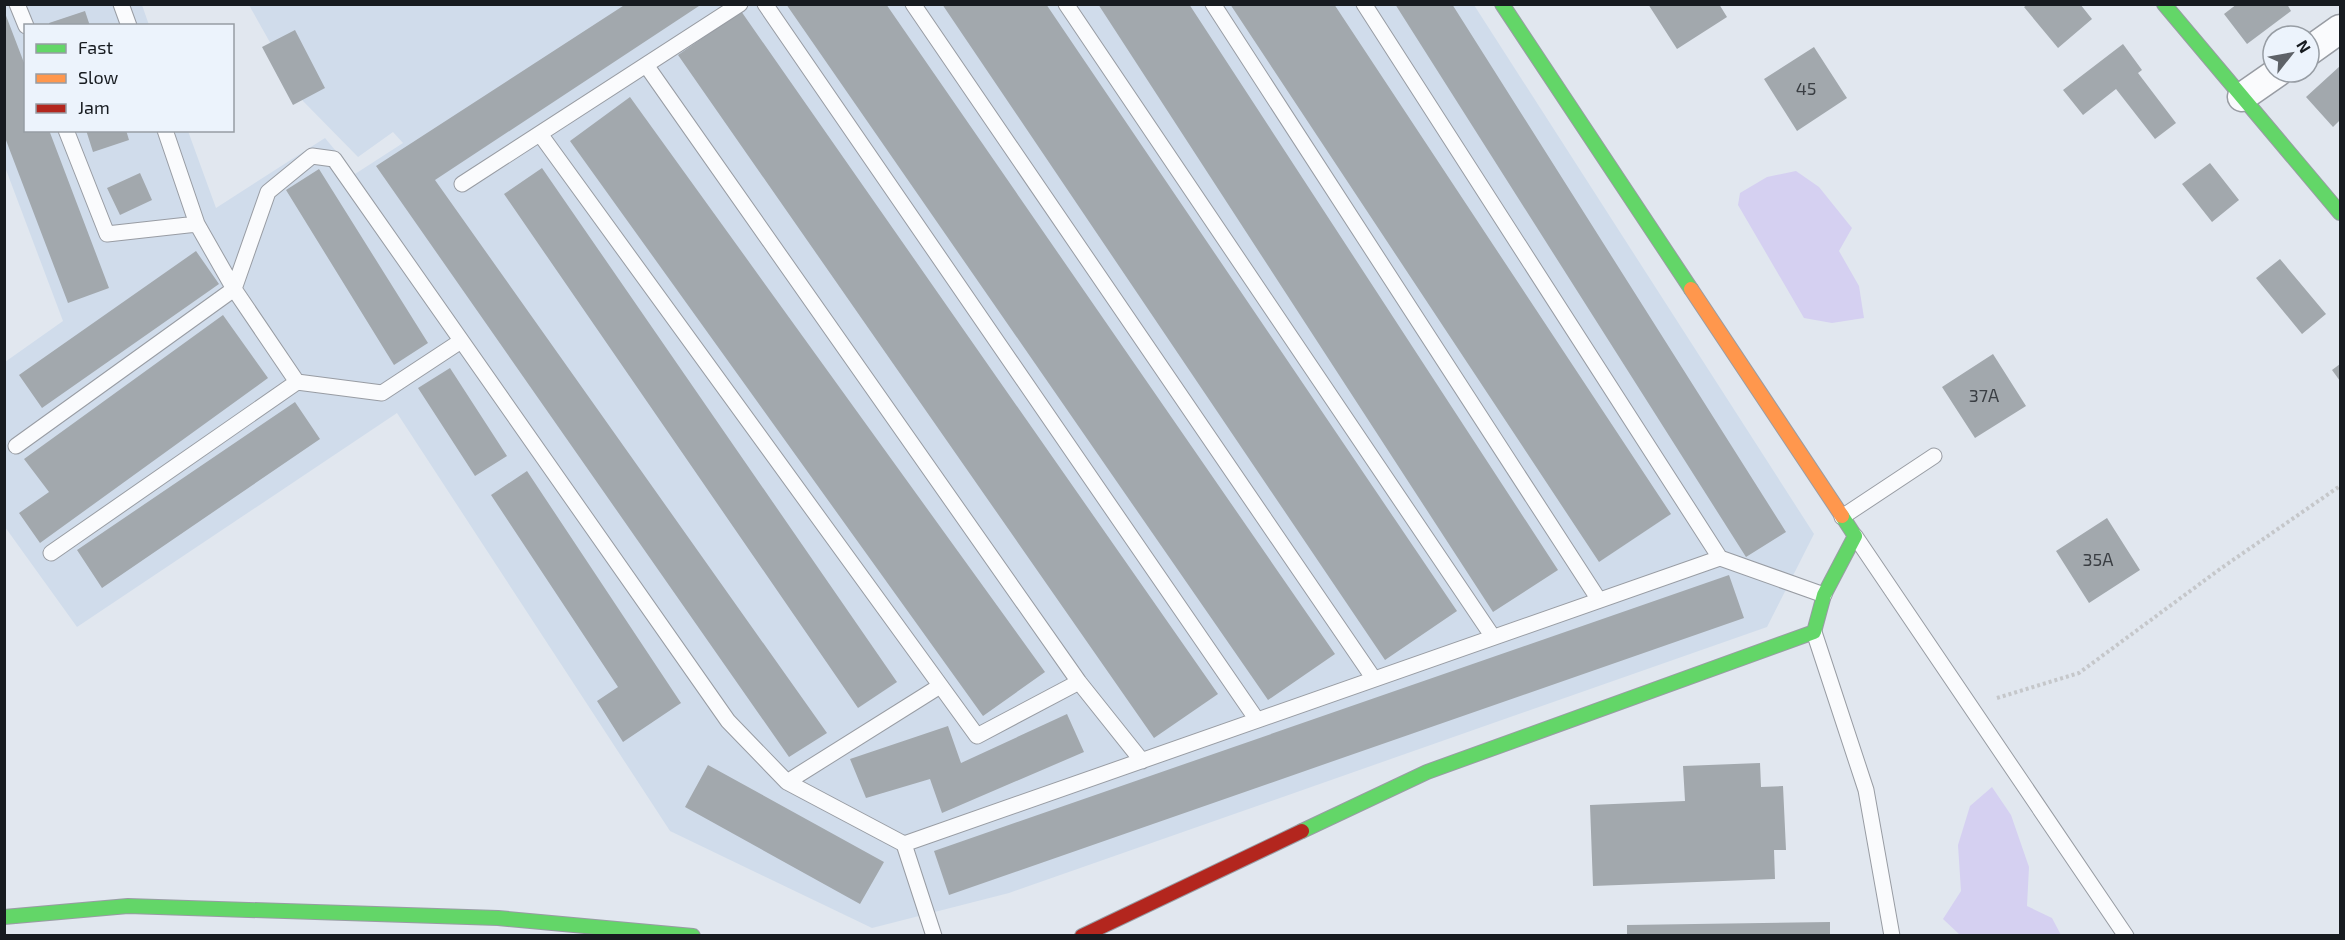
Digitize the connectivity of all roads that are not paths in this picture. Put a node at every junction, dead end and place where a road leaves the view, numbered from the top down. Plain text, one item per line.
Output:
1 (17, 4) edge
2 (121, 4) edge
3 (740, 4) edge
4 (765, 4) edge
5 (913, 4) edge
6 (1066, 4) edge
7 (1213, 4) edge
8 (1364, 4) edge
9 (1502, 4) edge
10 (2164, 4) edge
11 (25, 24) edge
12 (128, 24) edge
13 (2340, 29) edge
14 (2321, 42) edge
15 (646, 65) junction
16 (2261, 84) edge
17 (2242, 97) junction
18 (67, 132) edge
19 (166, 132) edge
20 (540, 134) junction
21 (462, 184) dead end
22 (2340, 213) edge
23 (197, 224) junction
24 (234, 290) junction
25 (462, 341) junction
26 (297, 382) junction
27 (16, 446) dead end
28 (1934, 456) dead end
29 (1842, 517) junction
30 (1855, 536) junction
31 (51, 553) dead end
32 (1720, 558) junction
33 (1824, 596) junction
34 (1599, 600) junction
35 (1814, 632) junction
36 (1493, 638) junction
37 (1374, 679) junction
38 (1079, 682) junction
39 (940, 686) junction
40 (1257, 720) junction
41 (1142, 760) junction
42 (787, 782) junction
43 (904, 844) junction
44 (4, 917) edge
45 (1102, 931) edge
46 (693, 936) edge
47 (934, 936) edge
48 (1082, 936) edge
49 (1892, 936) edge
50 (2126, 936) edge

1 - 11 lane
2 - 12 lane
3 - 15 lane
4 - 40 lane
5 - 37 lane
6 - 36 lane
7 - 34 lane
8 - 32 lane
9 - 29 street
10 - 17 street
13 - 14 street
15 - 20 lane
15 - 38 lane
16 - 17 street
17 - 22 street
18 - 23 lane
19 - 23 lane
20 - 21 lane
20 - 39 lane
23 - 24 lane
24 - 25 lane
24 - 26 lane
24 - 27 lane
25 - 26 lane
25 - 42 lane
26 - 31 lane
28 - 29 lane
29 - 30 street
30 - 33 street
30 - 50 lane
32 - 33 lane
32 - 34 lane
33 - 35 street
34 - 36 lane
35 - 45 street
35 - 49 lane
36 - 37 lane
37 - 40 lane
38 - 39 lane
38 - 41 lane
39 - 42 lane
40 - 41 lane
41 - 43 lane
42 - 43 lane
43 - 47 lane
44 - 46 street
45 - 48 street

